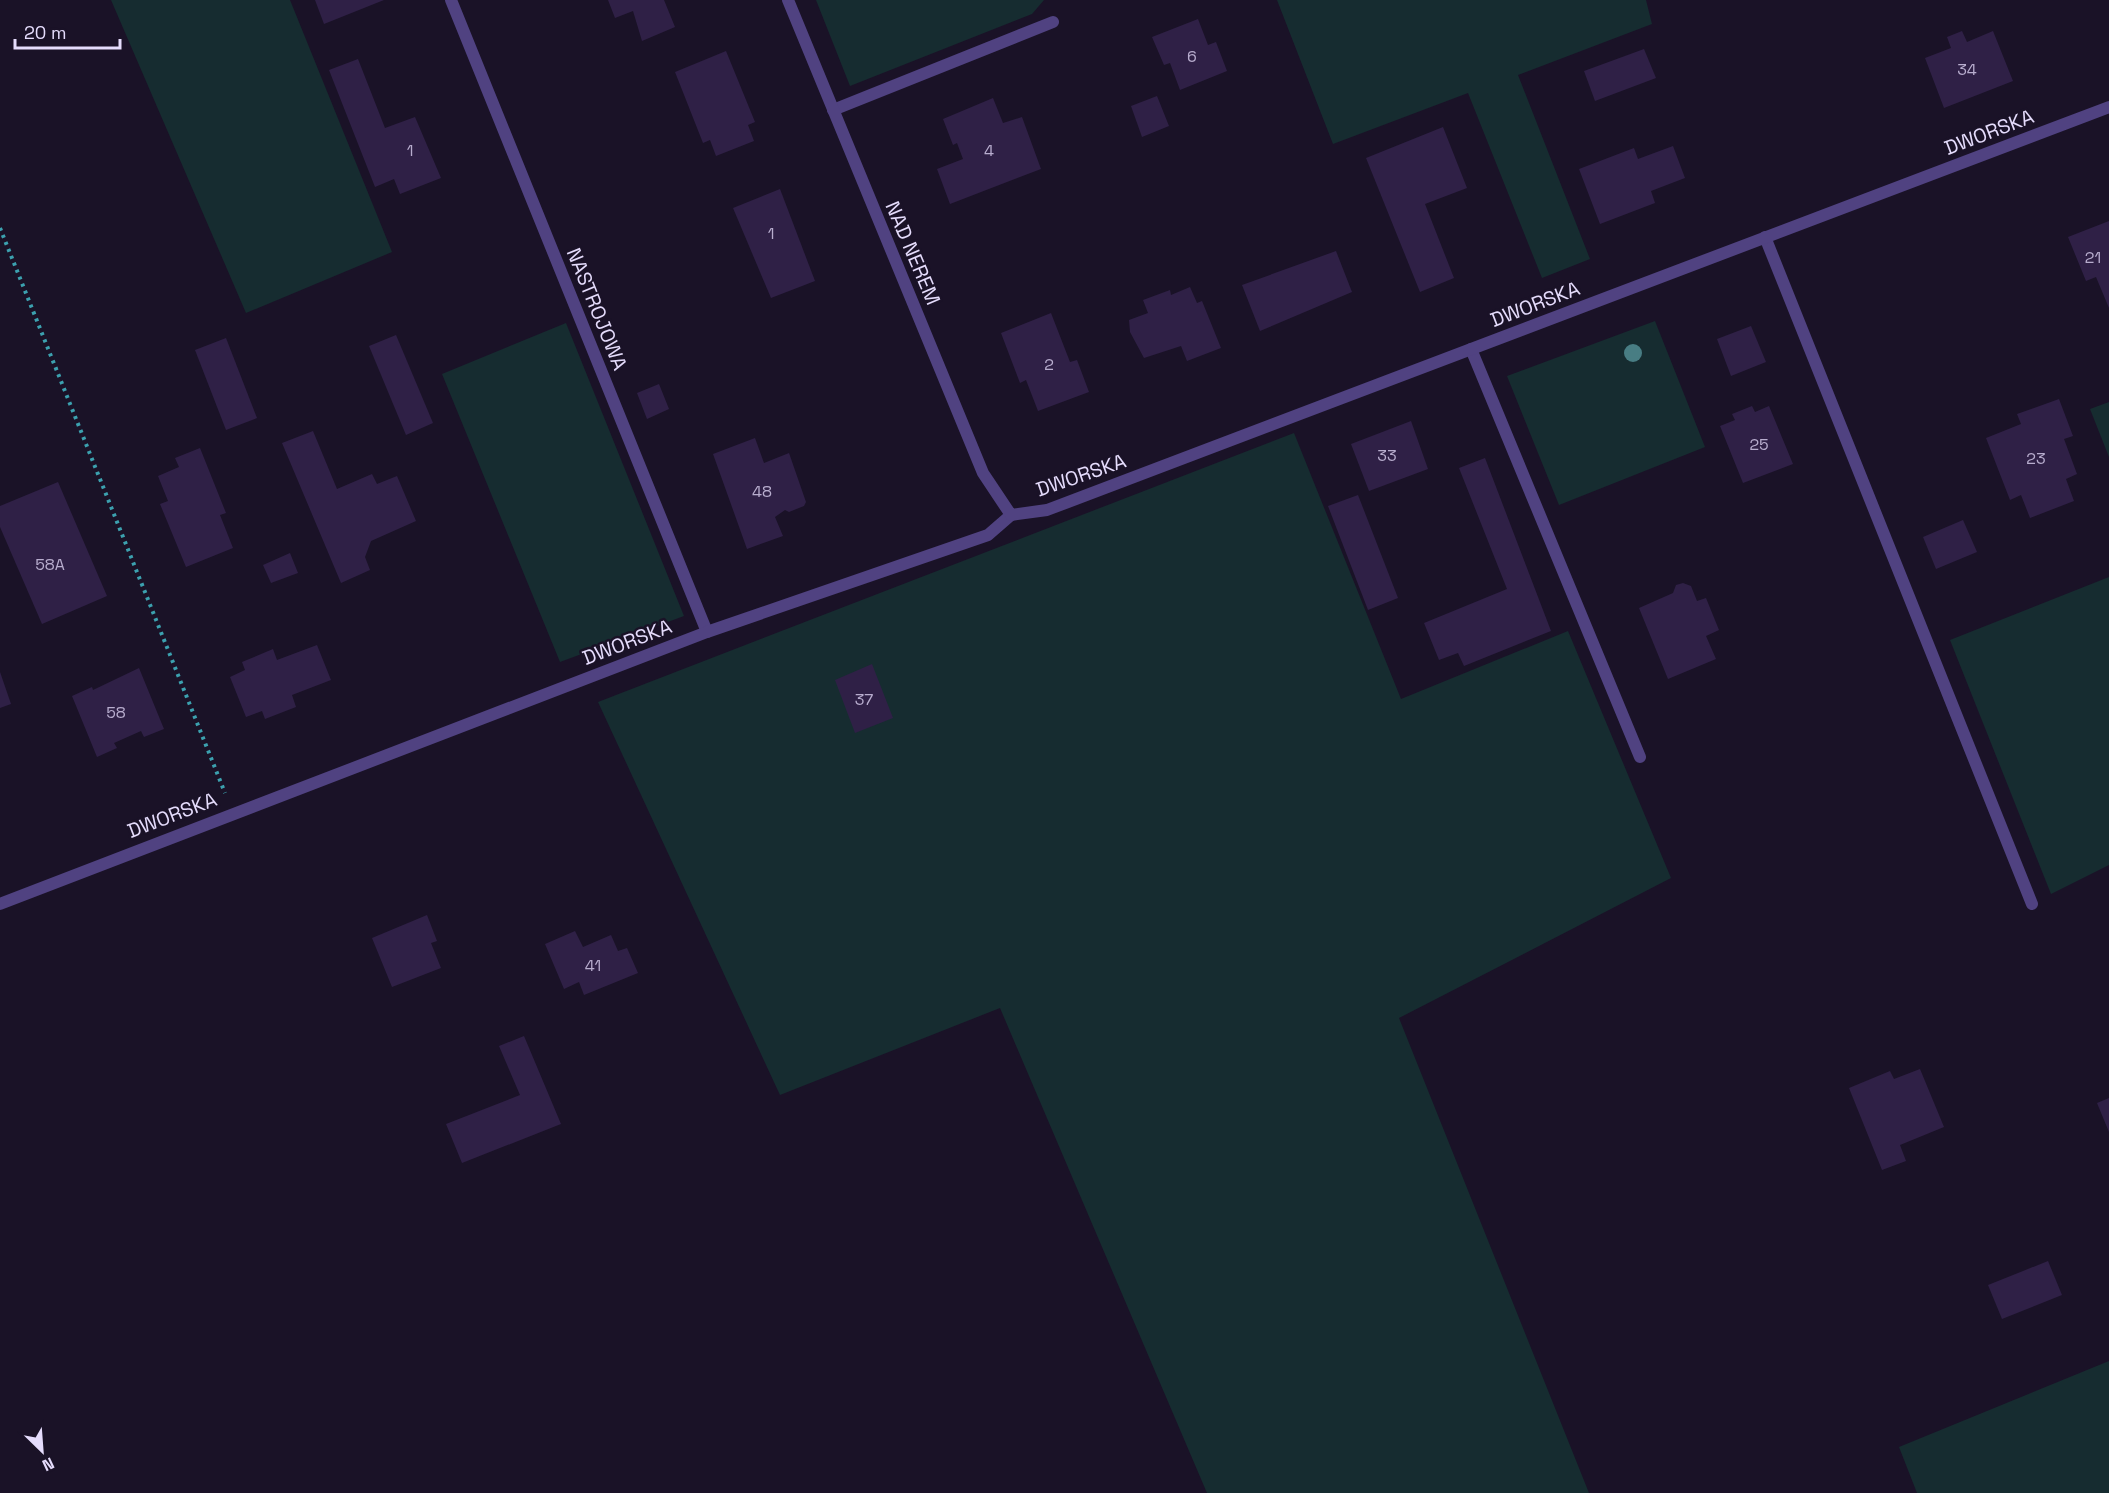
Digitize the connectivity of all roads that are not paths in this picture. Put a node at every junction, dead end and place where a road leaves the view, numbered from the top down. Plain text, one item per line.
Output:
1 (451, 0) edge
2 (789, 0) edge
3 (1053, 22) dead end
4 (2109, 107) edge
5 (833, 110) junction
6 (1766, 237) junction
7 (1471, 349) junction
8 (1011, 515) junction
9 (707, 632) junction
10 (1640, 757) dead end
11 (0, 904) edge
12 (2032, 904) dead end

1 - 9 street, NASTROJOWA
2 - 5 street, NAD NEREM
3 - 5 street
4 - 6 street, DWORSKA
5 - 8 street, NAD NEREM
6 - 7 street, DWORSKA
6 - 12 street
7 - 8 street, DWORSKA
7 - 10 street
8 - 9 street, DWORSKA
9 - 11 street, DWORSKA

